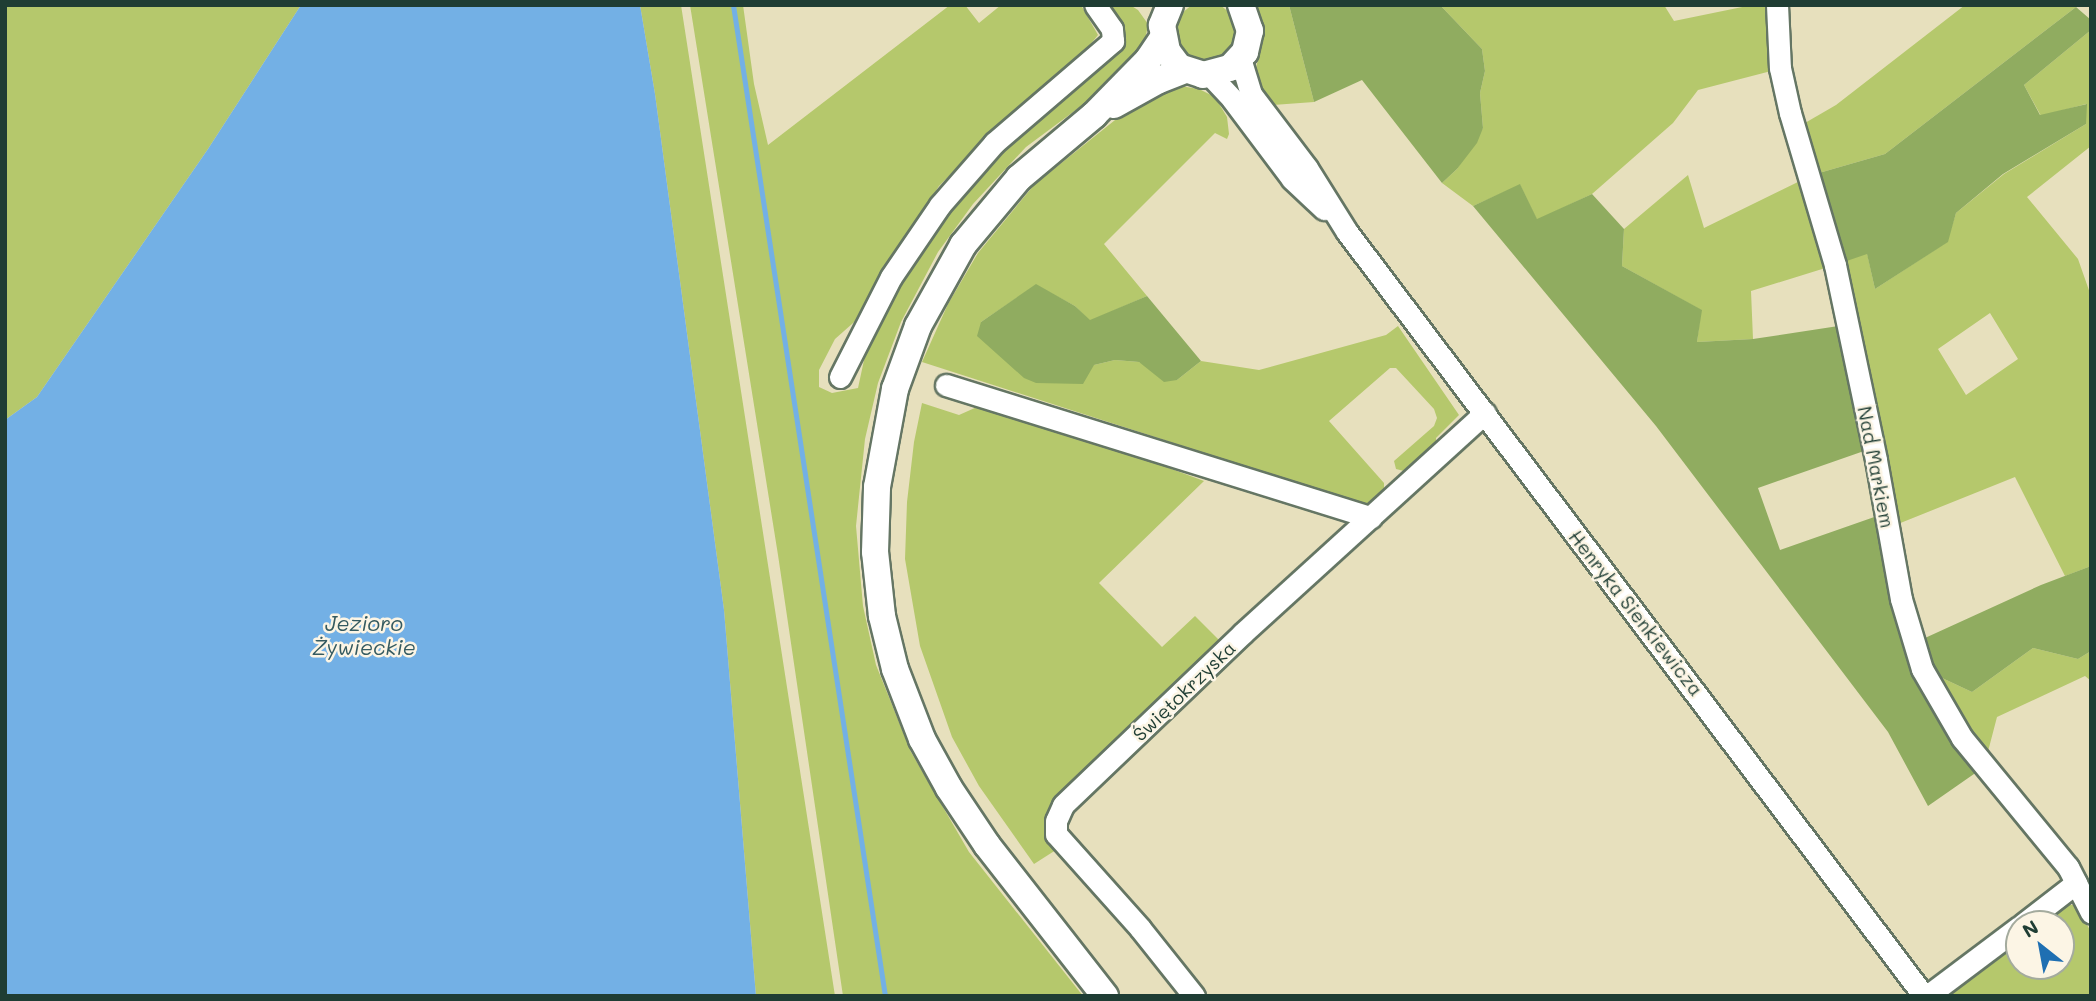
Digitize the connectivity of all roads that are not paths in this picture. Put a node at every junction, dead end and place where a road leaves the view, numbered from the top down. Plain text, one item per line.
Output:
1 (1095, 5) edge
2 (1241, 5) edge
3 (1777, 5) edge
4 (1163, 15) edge
5 (1241, 58) junction
6 (1197, 73) junction
7 (1094, 115) junction
8 (1347, 232) junction
9 (840, 377) dead end
10 (946, 385) dead end
11 (1485, 413) junction
12 (1371, 517) junction
13 (2076, 883) junction
14 (2041, 910) edge
15 (2091, 912) edge
16 (2005, 937) edge
17 (1105, 996) edge
18 (1194, 996) edge
19 (1926, 996) edge

1 - 9 street
2 - 5 main road
3 - 13 street, Nad Markiem
4 - 6 main road
4 - 7 main road
5 - 6 main road
5 - 8 street, Henryka Sienkiewicza
6 - 7 main road
6 - 8 street, Henryka Sienkiewicza
7 - 17 main road
8 - 11 street, Henryka Sienkiewicza
10 - 12 street
11 - 12 street, Świętokrzyska
11 - 19 street, Henryka Sienkiewicza
12 - 18 street, Świętokrzyska
13 - 14 street
13 - 15 street, Nad Markiem
16 - 19 street

